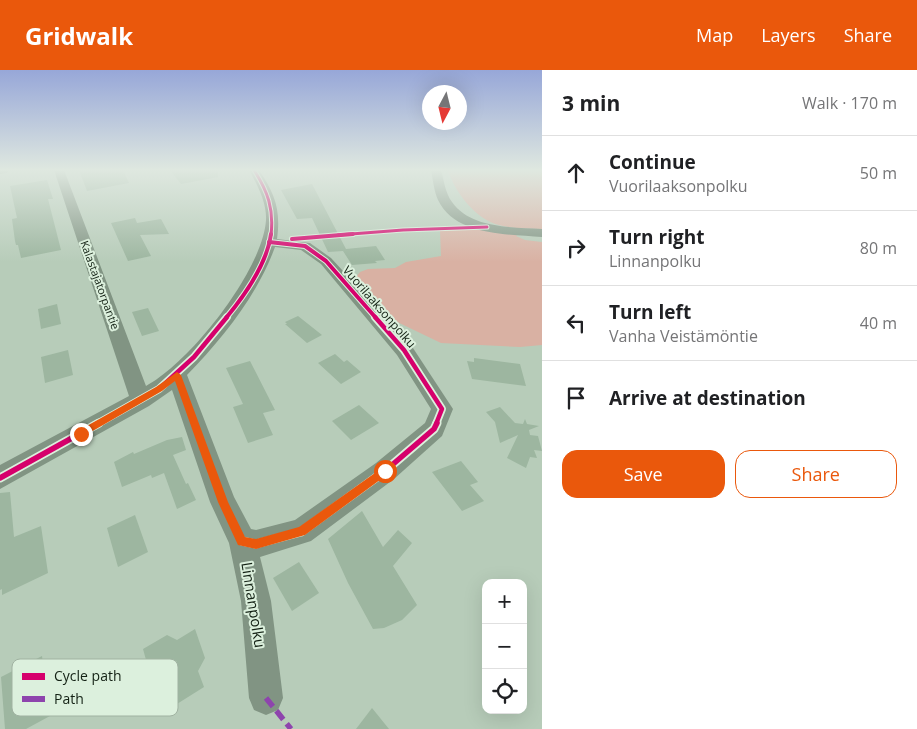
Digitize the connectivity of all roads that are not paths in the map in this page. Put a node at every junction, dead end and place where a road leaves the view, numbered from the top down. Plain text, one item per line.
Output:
1 (69, 201) edge
2 (269, 201) edge
3 (445, 201) edge
4 (542, 233) edge
5 (269, 242) junction
6 (177, 375) junction
7 (141, 400) junction
8 (0, 478) edge
9 (242, 541) junction
10 (266, 698) dead end

1 - 7 street, Kalastajatorpantie
2 - 5 street
3 - 4 street
5 - 6 street
5 - 9 street, Vuorilaaksonpolku
6 - 7 street
6 - 9 street, Linnanpolku
7 - 8 street
9 - 10 street, Linnanpolku

